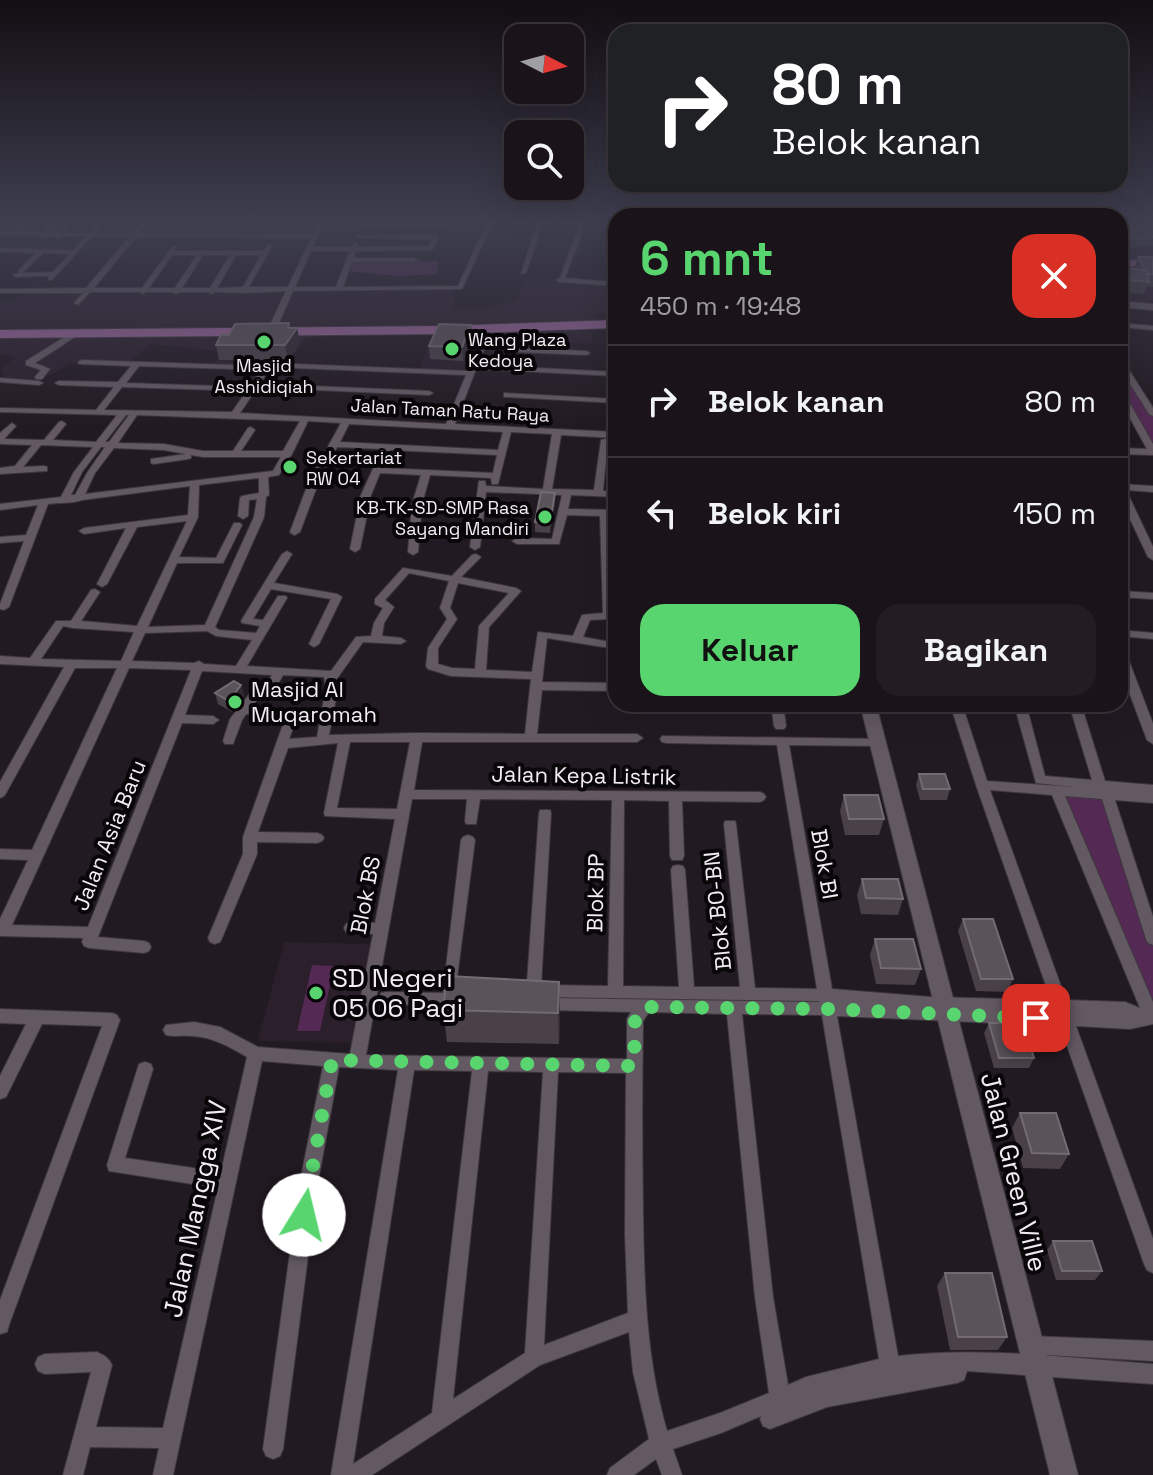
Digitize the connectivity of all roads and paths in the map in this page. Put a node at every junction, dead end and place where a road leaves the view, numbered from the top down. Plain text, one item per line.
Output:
1 (145, 289) edge
2 (178, 289) edge
3 (213, 289) edge
4 (409, 289) edge
5 (338, 290) joint
6 (0, 291) edge
7 (90, 291) junction
8 (99, 291) junction
9 (244, 291) joint
10 (291, 291) junction
11 (143, 292) junction
12 (176, 292) junction
13 (211, 292) junction
14 (92, 302) dead end
15 (78, 303) dead end
16 (1128, 305) edge
17 (1153, 307) edge
18 (608, 319) edge
19 (521, 324) junction
20 (608, 324) edge
21 (274, 325) junction
22 (502, 325) junction
23 (1128, 326) edge
24 (0, 327) edge
25 (1150, 328) edge
26 (77, 333) junction
27 (0, 334) edge
28 (1153, 336) edge
29 (481, 347) dead end
30 (82, 362) dead end
31 (137, 364) junction
32 (216, 366) junction
33 (320, 366) junction
34 (265, 368) junction
35 (511, 369) junction
36 (526, 369) junction
37 (472, 370) junction
38 (418, 371) junction
39 (582, 372) junction
40 (1128, 373) edge
41 (608, 374) edge
42 (0, 380) edge
43 (59, 383) dead end
44 (120, 385) junction
45 (291, 387) dead end
46 (202, 388) junction
47 (217, 388) dead end
48 (307, 388) junction
49 (409, 392) junction
50 (429, 393) dead end
51 (507, 395) dead end
52 (1153, 395) edge
53 (518, 396) junction
54 (1146, 399) edge
55 (608, 401) edge
56 (0, 402) edge
57 (1128, 408) edge
58 (101, 409) junction
59 (0, 410) edge
60 (236, 412) junction
61 (123, 413) junction
62 (135, 413) junction
63 (1153, 414) edge
64 (306, 418) junction
65 (347, 420) junction
66 (451, 422) junction
67 (62, 424) dead end
68 (12, 426) dead end
69 (508, 428) junction
70 (251, 430) dead end
71 (556, 434) junction
72 (608, 435) edge
73 (608, 435) edge
74 (0, 440) edge
75 (42, 443) junction
76 (333, 444) junction
77 (97, 446) junction
78 (111, 446) junction
79 (164, 447) junction
80 (387, 447) junction
81 (1128, 451) edge
82 (1153, 452) edge
83 (236, 453) junction
84 (502, 453) junction
85 (203, 454) junction
86 (288, 454) junction
87 (608, 457) edge
88 (1128, 458) edge
89 (1153, 459) edge
90 (154, 461) junction
91 (44, 469) dead end
92 (16, 470) junction
93 (376, 470) junction
94 (0, 471) edge
95 (145, 472) dead end
96 (426, 473) junction
97 (263, 475) junction
98 (483, 475) junction
99 (496, 476) junction
100 (195, 484) junction
101 (1128, 487) edge
102 (481, 489) junction
103 (493, 489) junction
104 (1153, 489) edge
105 (547, 491) junction
106 (567, 492) junction
107 (598, 493) junction
108 (608, 494) edge
109 (262, 496) junction
110 (78, 499) junction
111 (64, 501) junction
112 (43, 504) junction
113 (1128, 504) edge
114 (0, 507) edge
115 (562, 512) junction
116 (608, 513) edge
117 (193, 517) junction
118 (133, 525) junction
119 (84, 531) dead end
120 (295, 532) dead end
121 (31, 538) junction
122 (0, 540) edge
123 (517, 541) dead end
124 (355, 549) dead end
125 (413, 552) dead end
126 (287, 554) dead end
127 (1153, 557) edge
128 (175, 560) junction
129 (455, 578) junction
130 (268, 585) junction
131 (1128, 594) edge
132 (1153, 596) edge
133 (282, 598) dead end
134 (4, 607) dead end
135 (608, 616) edge
136 (267, 624) junction
137 (73, 625) junction
138 (209, 628) junction
139 (140, 629) junction
140 (1128, 634) edge
141 (1153, 636) edge
142 (260, 637) junction
143 (376, 639) junction
144 (401, 641) dead end
145 (576, 641) junction
146 (314, 644) dead end
147 (608, 645) edge
148 (0, 660) edge
149 (33, 662) junction
150 (199, 665) junction
151 (70, 666) junction
152 (124, 667) junction
153 (241, 667) junction
154 (279, 673) junction
155 (480, 673) junction
156 (1128, 674) edge
157 (331, 679) junction
158 (538, 681) junction
159 (608, 686) edge
160 (243, 710) junction
161 (778, 712) edge
162 (870, 712) edge
163 (959, 712) edge
164 (1022, 712) edge
165 (1078, 712) edge
166 (179, 719) junction
167 (213, 720) dead end
168 (780, 726) dead end
169 (531, 736) junction
170 (417, 737) junction
171 (323, 738) junction
172 (345, 738) junction
173 (637, 738) dead end
174 (666, 739) dead end
175 (1153, 740) edge
176 (229, 741) dead end
177 (782, 741) junction
178 (878, 742) junction
179 (281, 746) junction
180 (982, 785) junction
181 (1103, 790) junction
182 (1153, 790) edge
183 (1057, 791) junction
184 (0, 793) edge
185 (407, 794) junction
186 (474, 794) junction
187 (618, 796) junction
188 (675, 796) junction
189 (760, 797) dead end
190 (1153, 798) edge
191 (545, 813) dead end
192 (403, 814) junction
193 (471, 821) dead end
194 (730, 824) dead end
195 (250, 837) junction
196 (317, 838) dead end
197 (468, 840) dead end
198 (0, 854) edge
199 (37, 855) junction
200 (351, 928) dead end
201 (381, 929) junction
202 (1, 930) edge
203 (93, 933) junction
204 (215, 938) dead end
205 (1153, 939) edge
206 (144, 947) dead end
207 (687, 993) junction
208 (748, 993) junction
209 (386, 998) dead end
210 (617, 999) junction
211 (448, 1000) junction
212 (476, 1000) edge
213 (827, 1002) junction
214 (734, 1007) junction
215 (943, 1010) junction
216 (1062, 1012) junction
217 (639, 1013) junction
218 (0, 1016) edge
219 (1151, 1017) edge
220 (37, 1018) junction
221 (171, 1030) dead end
222 (256, 1054) junction
223 (332, 1060) junction
224 (357, 1060) junction
225 (407, 1062) junction
226 (481, 1063) junction
227 (551, 1064) junction
228 (634, 1066) junction
229 (145, 1069) dead end
230 (0, 1091) edge
231 (227, 1181) junction
232 (1153, 1264) edge
233 (635, 1320) junction
234 (0, 1325) edge
235 (1153, 1351) edge
236 (1032, 1356) junction
237 (534, 1358) junction
238 (45, 1364) dead end
239 (897, 1371) junction
240 (1153, 1374) edge
241 (790, 1400) junction
242 (770, 1419) dead end
243 (441, 1420) junction
244 (85, 1437) junction
245 (172, 1438) junction
246 (659, 1444) junction
247 (273, 1449) dead end
248 (670, 1474) edge
249 (73, 1475) edge
250 (163, 1475) edge
251 (341, 1475) edge
252 (354, 1475) edge
253 (617, 1475) edge
254 (1064, 1475) edge

1 - 11 street
2 - 12 street
3 - 13 street
4 - 5 street
5 - 10 street
6 - 7 street
7 - 8 street
7 - 15 street
8 - 11 street
8 - 14 street
9 - 10 street
9 - 13 street
10 - 21 street
11 - 12 street
12 - 13 street
16 - 17 street
18 - 19 main road
19 - 20 main road
19 - 22 main road
21 - 22 main road
21 - 24 main road
22 - 26 main road
23 - 25 street
25 - 28 street
26 - 27 main road
26 - 42 street
29 - 37 street
30 - 31 street, Jalan Taman Ratu Raya
31 - 32 street, Jalan Taman Ratu Raya
31 - 44 street
32 - 34 street, Jalan Taman Ratu Raya
32 - 46 street
33 - 34 street, Jalan Taman Ratu Raya
33 - 38 street, Jalan Taman Ratu Raya
33 - 48 street
34 - 60 street
35 - 36 street, Jalan Taman Ratu Raya
35 - 37 street, Jalan Taman Ratu Raya
35 - 39 street
36 - 39 street, Jalan Taman Ratu Raya
36 - 53 street
37 - 38 street, Jalan Taman Ratu Raya
37 - 66 street
38 - 49 street
39 - 41 street, Jalan Taman Ratu Raya
40 - 54 street
43 - 44 street
44 - 46 street
44 - 58 street
45 - 48 street, Jalan Taman Ratu Raya
46 - 47 street
48 - 49 street, Jalan Taman Ratu Raya
49 - 50 street, Jalan Taman Ratu Raya
51 - 53 street
52 - 54 street
53 - 55 street
54 - 63 street
56 - 58 street, Jalan Taman Ratu Raya
57 - 82 street
58 - 59 street, Jalan Taman Ratu Raya
58 - 60 street, Jalan Taman Ratu Raya
58 - 61 street, Jalan Taman Ratu Raya
60 - 62 street, Jalan Taman Ratu Raya
60 - 64 street, Jalan Taman Ratu Raya
60 - 66 street, Jalan Taman Ratu Raya
61 - 62 street, Jalan Taman Ratu Raya
61 - 77 street
62 - 78 street
64 - 65 street, Jalan Taman Ratu Raya
64 - 86 street
65 - 66 street, Jalan Taman Ratu Raya
65 - 76 street
66 - 69 street, Jalan Taman Ratu Raya
66 - 72 street, Jalan Taman Ratu Raya
67 - 75 street
68 - 74 street
69 - 71 street, Jalan Taman Ratu Raya
69 - 84 street
70 - 83 street
71 - 73 street, Jalan Taman Ratu Raya
71 - 105 street
74 - 75 street
75 - 77 street
75 - 92 street
76 - 80 street
76 - 120 street
77 - 78 street
77 - 111 street
78 - 79 street
78 - 110 street
79 - 85 street
79 - 90 street
80 - 84 street
80 - 93 street
81 - 82 street
83 - 85 street
83 - 86 street
84 - 99 street
85 - 90 street
86 - 97 street
87 - 107 street
88 - 89 street
90 - 95 street
91 - 92 street
92 - 94 street
93 - 96 street
93 - 124 street
96 - 98 street
96 - 125 street
97 - 100 street
97 - 109 street
98 - 99 street
98 - 102 street
99 - 103 street
100 - 110 street
100 - 117 street
101 - 104 street
102 - 103 street
102 - 129 street
103 - 105 street
105 - 106 street
106 - 107 street
106 - 115 street
107 - 108 street
109 - 128 street
109 - 138 street
110 - 111 street
111 - 112 street
112 - 114 street
112 - 121 street
113 - 127 street
115 - 116 street
115 - 123 street
117 - 118 street
117 - 128 street
118 - 119 street
118 - 137 street
121 - 122 street
121 - 134 street
126 - 130 street
128 - 139 street
129 - 143 street
129 - 155 street
129 - 155 street
130 - 136 street
130 - 146 street
131 - 132 street
133 - 136 street
135 - 145 street
136 - 142 street
137 - 139 street
137 - 149 street
138 - 139 street
138 - 142 street
139 - 152 street
140 - 141 street
142 - 153 street
143 - 144 street
143 - 157 street
145 - 147 street
145 - 158 street
148 - 149 street
149 - 151 street
150 - 152 street
150 - 153 street
150 - 166 street, Jalan Asia Baru
151 - 152 street
151 - 184 street
152 - 199 street
153 - 154 street
154 - 157 street
154 - 160 street
155 - 158 street
156 - 175 street
157 - 171 street
158 - 159 street
158 - 169 street
160 - 176 street
160 - 179 street
161 - 168 street
162 - 178 street, Jalan Green Ville
163 - 180 street
164 - 181 street
165 - 181 street
166 - 167 street
166 - 203 street, Jalan Asia Baru
169 - 170 street
169 - 173 street
170 - 172 street
170 - 185 street, Blok BS
171 - 172 street
171 - 179 street
172 - 192 street
174 - 177 street
177 - 178 street
177 - 213 street, Blok BI
178 - 215 street, Jalan Green Ville
179 - 195 street
180 - 183 street
180 - 216 street
181 - 182 street
181 - 183 street
181 - 190 street
181 - 205 street
183 - 219 street
185 - 186 street, Jalan Kepa Listrik
185 - 192 street, Blok BS
186 - 187 street, Jalan Kepa Listrik
186 - 193 street
187 - 188 street, Jalan Kepa Listrik
187 - 210 street, Blok BP
188 - 189 street, Jalan Kepa Listrik
188 - 207 street
191 - 210 street
192 - 201 street, Blok BS
194 - 208 street, Blok BO-BN
195 - 196 street
195 - 204 street
197 - 211 street
198 - 199 street
199 - 202 street
200 - 201 street
201 - 224 street, Blok BS
202 - 203 street, Jalan Asia Baru
203 - 206 street
207 - 208 street
207 - 210 street
208 - 213 street
209 - 211 street
210 - 217 street
211 - 212 street
213 - 214 street
213 - 215 street
213 - 239 street, Blok BI
214 - 217 street
214 - 241 street
215 - 216 street
215 - 236 street, Jalan Green Ville
216 - 219 street
216 - 232 street
217 - 228 street
218 - 220 street
220 - 230 street
220 - 234 street
221 - 222 street
222 - 223 street
222 - 231 street, Jalan Mangga XIV
223 - 224 street
223 - 247 street
224 - 225 street
225 - 226 street
225 - 251 street
226 - 227 street
226 - 243 street
227 - 228 street
227 - 237 street
228 - 233 street
229 - 231 street
231 - 245 street, Jalan Mangga XIV
233 - 237 street
233 - 246 street
235 - 236 street
236 - 239 street
236 - 240 street
236 - 254 street, Jalan Green Ville
237 - 243 street
238 - 244 street
239 - 241 street
241 - 242 street
241 - 246 street
243 - 252 street
244 - 245 street
244 - 249 street
245 - 250 street, Jalan Mangga XIV
246 - 248 street
246 - 253 street

